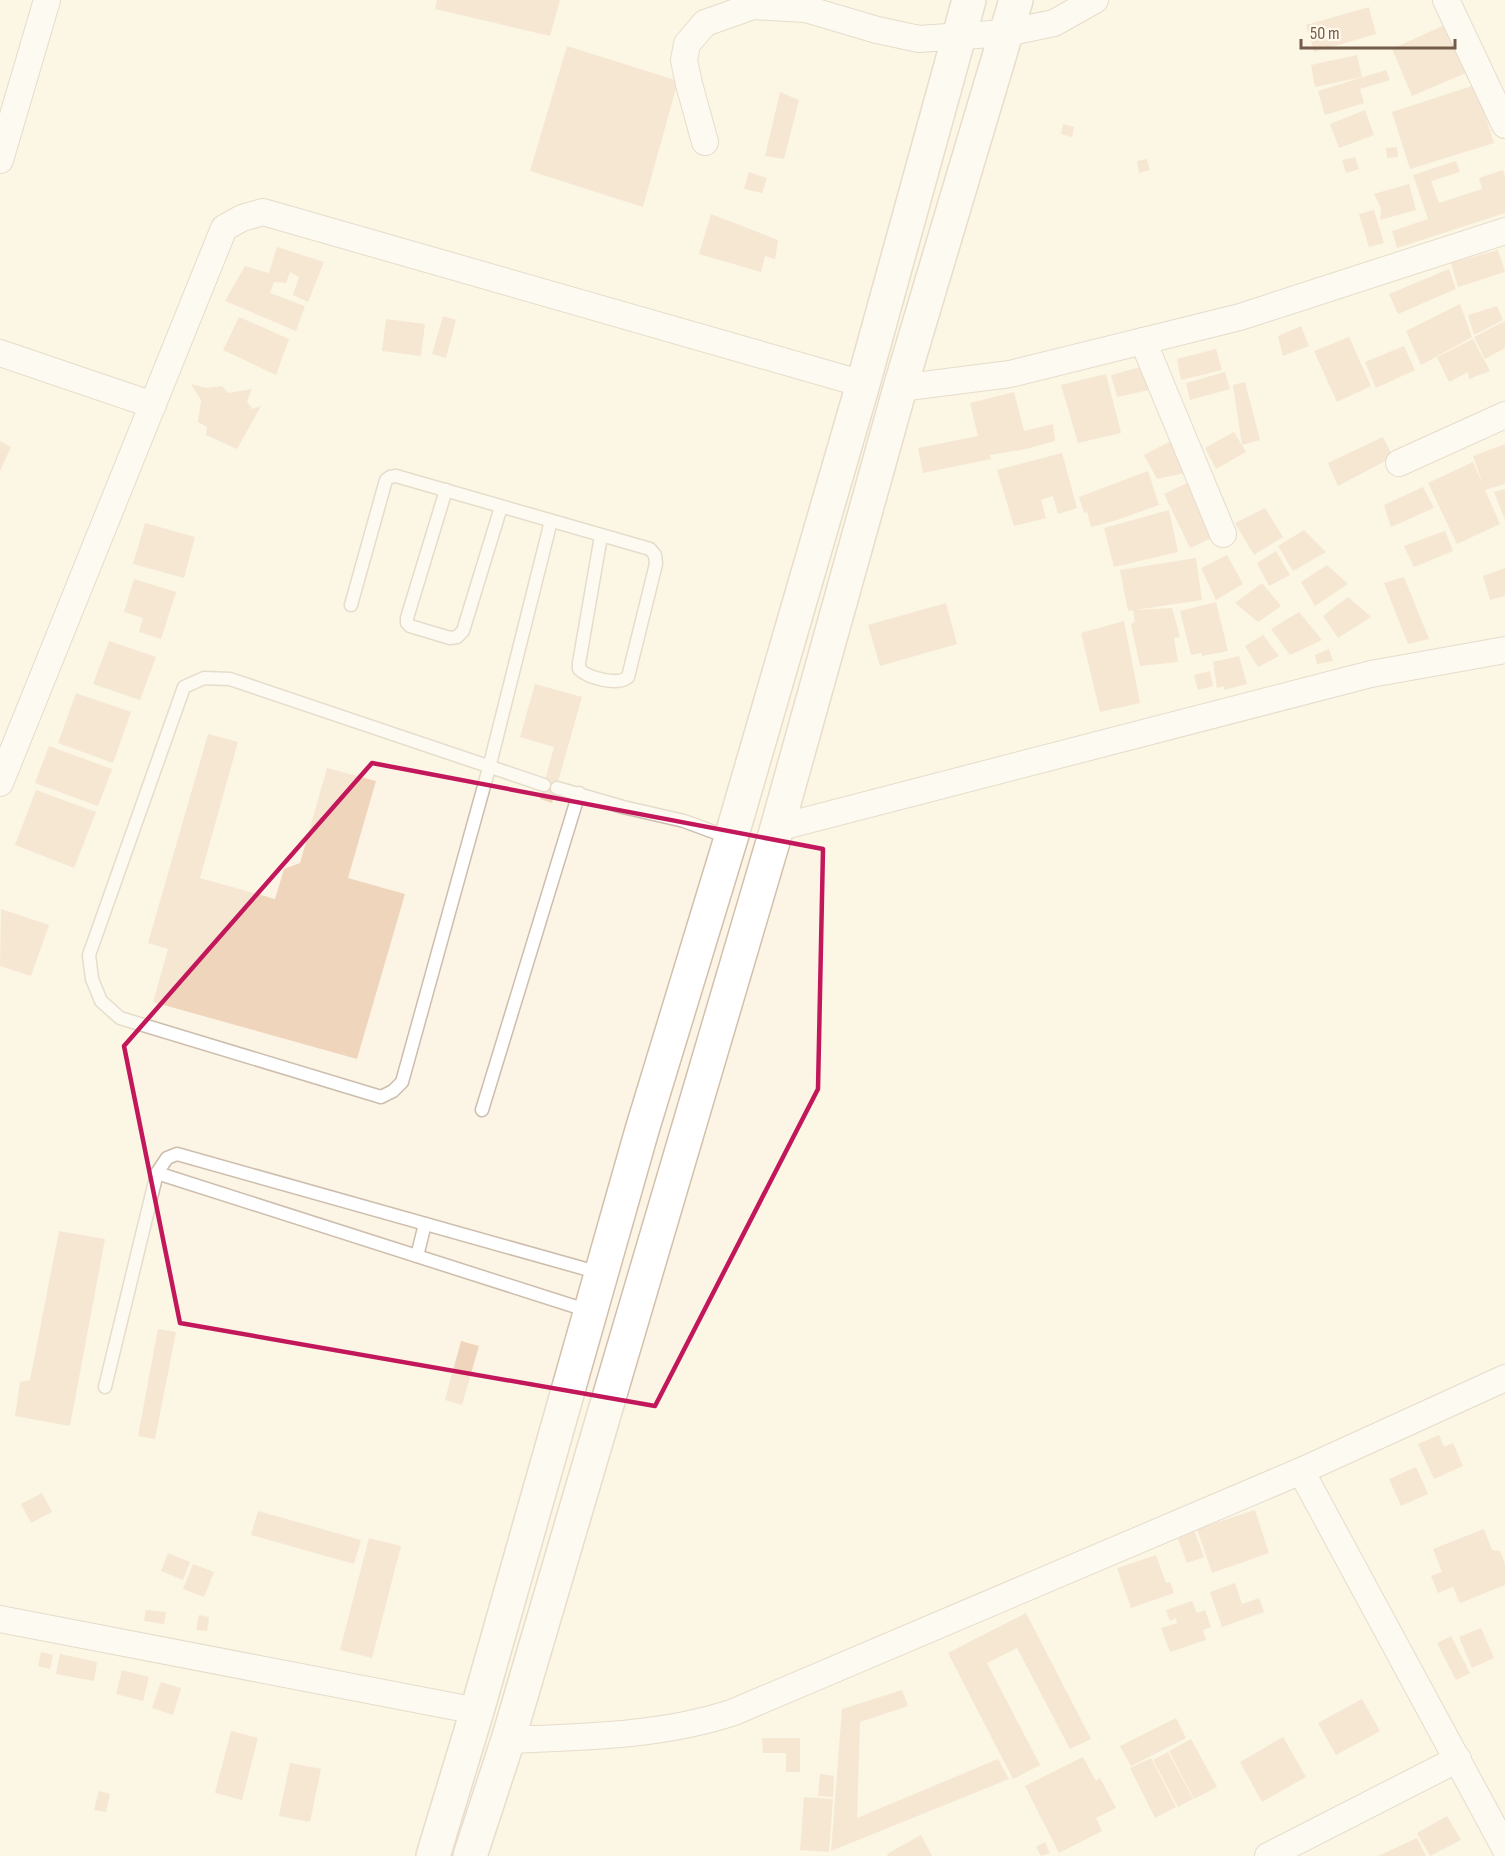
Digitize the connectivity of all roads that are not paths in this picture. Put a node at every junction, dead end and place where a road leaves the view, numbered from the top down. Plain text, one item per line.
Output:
1 (47, 0) edge
2 (969, 0) edge
3 (1016, 0) edge
4 (1095, 0) edge
5 (1446, 0) edge
6 (1006, 33) junction
7 (959, 36) junction
8 (1505, 125) edge
9 (705, 142) dead end
10 (0, 160) edge
11 (1505, 231) edge
12 (1143, 341) junction
13 (0, 353) edge
14 (863, 384) junction
15 (900, 388) junction
16 (153, 405) junction
17 (1505, 415) edge
18 (1399, 463) dead end
19 (446, 490) junction
20 (501, 507) junction
21 (551, 521) junction
22 (1223, 534) dead end
23 (601, 536) junction
24 (351, 605) dead end
25 (1505, 650) edge
26 (489, 768) junction
27 (0, 783) edge
28 (544, 785) dead end
29 (557, 788) dead end
30 (579, 794) junction
31 (777, 828) junction
32 (731, 838) junction
33 (482, 1110) dead end
34 (157, 1173) junction
35 (425, 1224) junction
36 (417, 1256) junction
37 (602, 1273) junction
38 (591, 1311) junction
39 (1505, 1378) edge
40 (105, 1387) dead end
41 (1301, 1471) junction
42 (0, 1619) edge
43 (477, 1711) junction
44 (508, 1740) junction
45 (1458, 1759) junction
46 (1505, 1848) edge
47 (432, 1856) edge
48 (470, 1856) edge
49 (1268, 1856) edge

1 - 10 street
2 - 7 main road
3 - 6 main road
4 - 6 street
5 - 8 street
6 - 7 street
6 - 15 main road
7 - 9 street
7 - 14 main road
11 - 12 street
12 - 15 street
12 - 22 street
13 - 16 street
14 - 16 street
14 - 32 main road
15 - 31 main road
16 - 27 street
17 - 18 street
19 - 20 lane
19 - 20 lane
19 - 24 lane
20 - 21 lane
21 - 23 lane
21 - 26 lane
23 - 23 lane
25 - 31 street
26 - 26 lane
26 - 28 lane
29 - 30 lane
30 - 32 lane
30 - 33 lane
31 - 44 main road
32 - 37 main road
34 - 35 lane
34 - 36 lane
34 - 40 lane
35 - 36 lane
35 - 37 lane
36 - 38 lane
37 - 38 main road
38 - 43 main road
39 - 41 street
41 - 44 street
41 - 45 street
42 - 43 street
43 - 47 main road
44 - 48 main road
45 - 46 street
45 - 49 street

